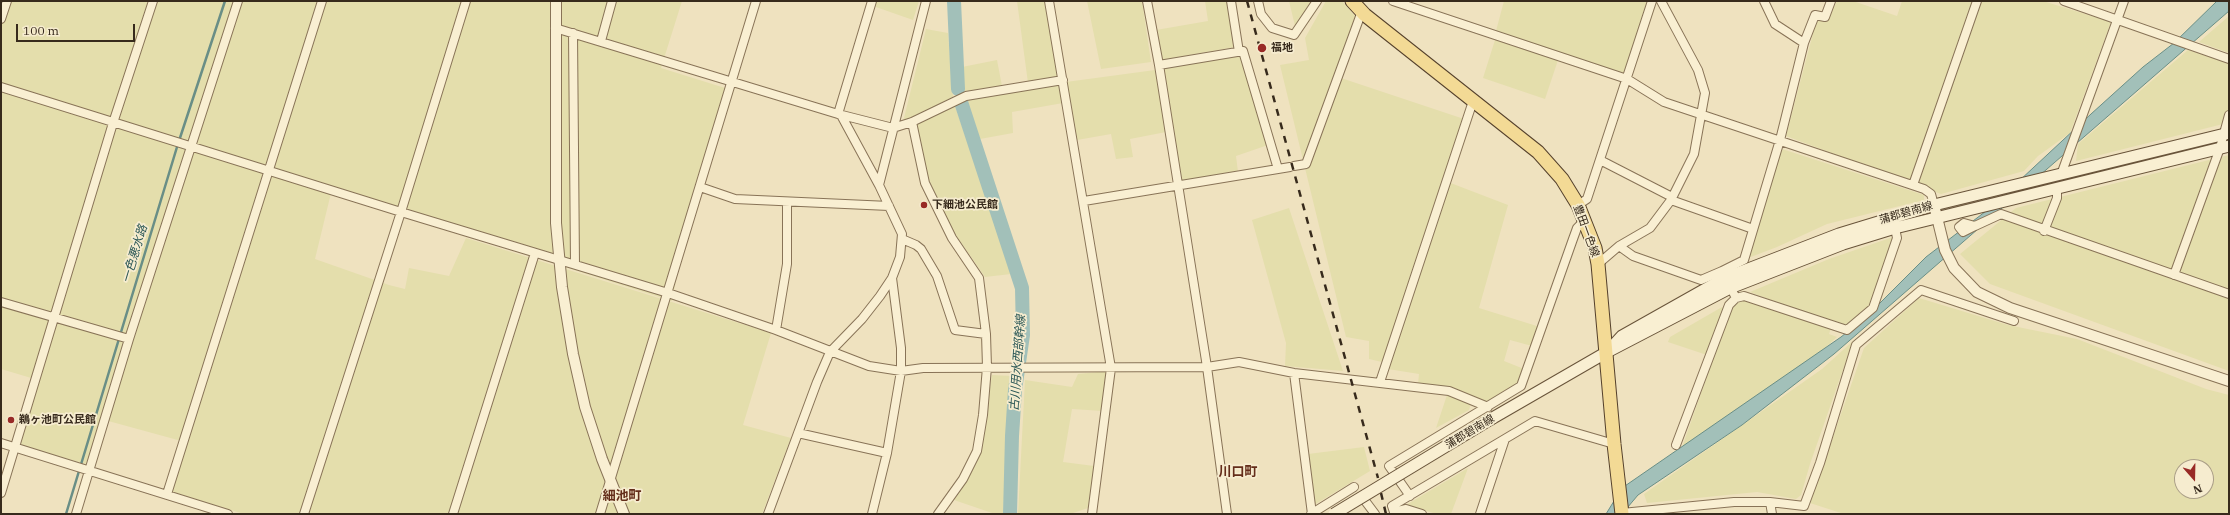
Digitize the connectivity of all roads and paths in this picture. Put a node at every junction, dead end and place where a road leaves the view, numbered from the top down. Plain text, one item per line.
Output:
1 (7, 1) edge
2 (152, 1) edge
3 (238, 1) edge
4 (322, 1) edge
5 (466, 1) edge
6 (556, 1) edge
7 (612, 1) edge
8 (756, 1) edge
9 (872, 1) edge
10 (926, 1) edge
11 (1050, 1) edge
12 (1147, 1) edge
13 (1231, 1) edge
14 (1258, 1) edge
15 (1317, 1) edge
16 (1352, 1) edge
17 (1393, 1) edge
18 (1652, 1) edge
19 (1661, 1) edge
20 (1764, 1) edge
21 (1831, 1) edge
22 (1977, 1) edge
23 (2064, 1) edge
24 (2124, 1) edge
25 (1362, 11) junction
26 (1, 20) edge
27 (2117, 20) junction
28 (556, 28) junction
29 (572, 33) junction
30 (601, 41) junction
31 (1804, 43) junction
32 (1239, 52) junction
33 (2229, 59) edge
34 (1159, 65) junction
35 (1627, 79) junction
36 (1063, 80) junction
37 (733, 81) junction
38 (1, 87) edge
39 (1473, 101) junction
40 (840, 114) junction
41 (1702, 114) junction
42 (2229, 115) edge
43 (912, 122) junction
44 (113, 123) junction
45 (893, 128) junction
46 (2226, 134) edge
47 (1780, 140) junction
48 (192, 147) junction
49 (2224, 147) edge
50 (1600, 160) junction
51 (1278, 168) junction
52 (269, 170) junction
53 (2062, 172) junction
54 (1178, 184) junction
55 (879, 185) junction
56 (1913, 185) junction
57 (700, 187) junction
58 (2056, 188) junction
59 (1671, 198) junction
60 (1084, 201) junction
61 (787, 202) junction
62 (1578, 205) junction
63 (889, 206) junction
64 (1934, 206) junction
65 (401, 212) junction
66 (1937, 217) junction
67 (1584, 220) junction
68 (1975, 226) dead end
69 (1895, 228) junction
70 (1753, 229) junction
71 (2044, 230) junction
72 (902, 239) junction
73 (1618, 246) junction
74 (535, 253) junction
75 (558, 259) junction
76 (575, 264) junction
77 (1598, 264) junction
78 (1724, 274) junction
79 (2174, 275) junction
80 (892, 278) junction
81 (668, 293) junction
82 (1733, 293) junction
83 (2229, 294) edge
84 (1, 302) edge
85 (53, 317) junction
86 (2014, 321) dead end
87 (776, 330) junction
88 (986, 334) junction
89 (129, 340) junction
90 (830, 352) junction
91 (1607, 352) junction
92 (987, 367) junction
93 (1207, 367) junction
94 (1111, 368) junction
95 (901, 371) junction
96 (1294, 373) junction
97 (2229, 381) edge
98 (1380, 382) junction
99 (1488, 406) junction
100 (798, 433) junction
101 (1505, 439) junction
102 (1, 443) edge
103 (1614, 444) junction
104 (1676, 445) dead end
105 (15, 448) junction
106 (887, 453) junction
107 (90, 470) junction
108 (610, 482) junction
109 (1354, 487) dead end
110 (1, 493) edge
111 (167, 494) junction
112 (1410, 496) junction
113 (1366, 502) dead end
114 (1770, 502) junction
115 (76, 514) edge
116 (228, 514) edge
117 (304, 514) edge
118 (453, 514) edge
119 (600, 514) edge
120 (624, 514) edge
121 (768, 514) edge
122 (872, 514) edge
123 (938, 514) edge
124 (1092, 514) edge
125 (1227, 514) edge
126 (1312, 514) edge
127 (1334, 514) edge
128 (1375, 514) edge
129 (1422, 514) edge
130 (1480, 514) edge
131 (1622, 514) edge
132 (1772, 514) edge

1 - 26 street
2 - 44 street
3 - 48 street
4 - 52 street
5 - 65 street
6 - 28 street
7 - 30 street
8 - 37 street
9 - 40 street
10 - 45 street
11 - 36 street
12 - 34 street
13 - 32 street
14 - 15 street
16 - 25 main road, 豊田一色線
17 - 35 street
18 - 35 street
19 - 41 street
20 - 31 street
21 - 31 street
22 - 56 street
23 - 27 street
24 - 27 street
25 - 39 main road, 豊田一色線
25 - 51 street
27 - 33 street
27 - 53 street
28 - 29 street
28 - 75 street
29 - 30 street
29 - 76 street
30 - 37 street
31 - 47 street
32 - 34 street
32 - 51 street
34 - 54 street
35 - 41 street
35 - 50 street
36 - 43 street
36 - 60 street
37 - 40 street
37 - 57 street
38 - 44 street
39 - 62 main road, 豊田一色線
39 - 98 street
40 - 45 street
40 - 55 street
41 - 47 street
41 - 59 street
42 - 46 street
43 - 45 street
43 - 88 street
44 - 48 street
44 - 85 street
45 - 55 street
46 - 49 street
46 - 53 main road, 蒲郡碧南線
47 - 56 street
47 - 70 street
48 - 52 street
48 - 89 street
49 - 58 main road, 蒲郡碧南線
49 - 79 street
50 - 59 street
50 - 62 street
51 - 54 street
52 - 65 street
52 - 111 street
53 - 64 main road, 蒲郡碧南線
54 - 60 street
54 - 93 street
55 - 63 street
56 - 64 street
57 - 61 street
57 - 81 street
58 - 66 main road, 蒲郡碧南線
58 - 71 street
59 - 70 street
59 - 73 street
60 - 94 street
61 - 63 street
61 - 87 street
62 - 67 main road, 豊田一色線
63 - 72 street
64 - 66 street
64 - 78 main road, 蒲郡碧南線
65 - 74 street
65 - 117 street
66 - 69 main road, 蒲郡碧南線
66 - 97 street
67 - 77 main road, 豊田一色線
67 - 99 street
68 - 71 street
69 - 82 main road, 蒲郡碧南線
69 - 82 street
70 - 78 street
71 - 79 street
72 - 80 street
72 - 88 street
73 - 77 street
73 - 78 street
74 - 75 street
74 - 118 street
75 - 76 street
75 - 108 street
76 - 81 street
77 - 91 main road, 豊田一色線
78 - 82 street
78 - 91 main road, 蒲郡碧南線
79 - 83 street
80 - 90 street
80 - 95 street
81 - 87 street
81 - 108 street
82 - 91 main road, 蒲郡碧南線
82 - 104 street
84 - 85 street
85 - 89 street
85 - 105 street
86 - 114 street
87 - 90 street
88 - 92 street
89 - 107 street
90 - 95 street
90 - 100 street
91 - 103 main road, 豊田一色線
91 - 127 main road, 蒲郡碧南線, bridge
92 - 94 street
92 - 95 street
92 - 123 street
93 - 94 street
93 - 96 street
93 - 125 street
94 - 124 street
95 - 106 street
96 - 98 street
96 - 126 street
98 - 99 street
99 - 112 street
100 - 106 street
100 - 121 street
101 - 103 street
101 - 112 street
101 - 130 street
102 - 105 street
103 - 131 main road, 豊田一色線
105 - 107 street
105 - 110 street
106 - 122 street
107 - 111 street
107 - 115 street
108 - 119 street
108 - 120 street
109 - 126 street
111 - 116 street
112 - 129 street
113 - 128 street
114 - 131 street
114 - 132 street

